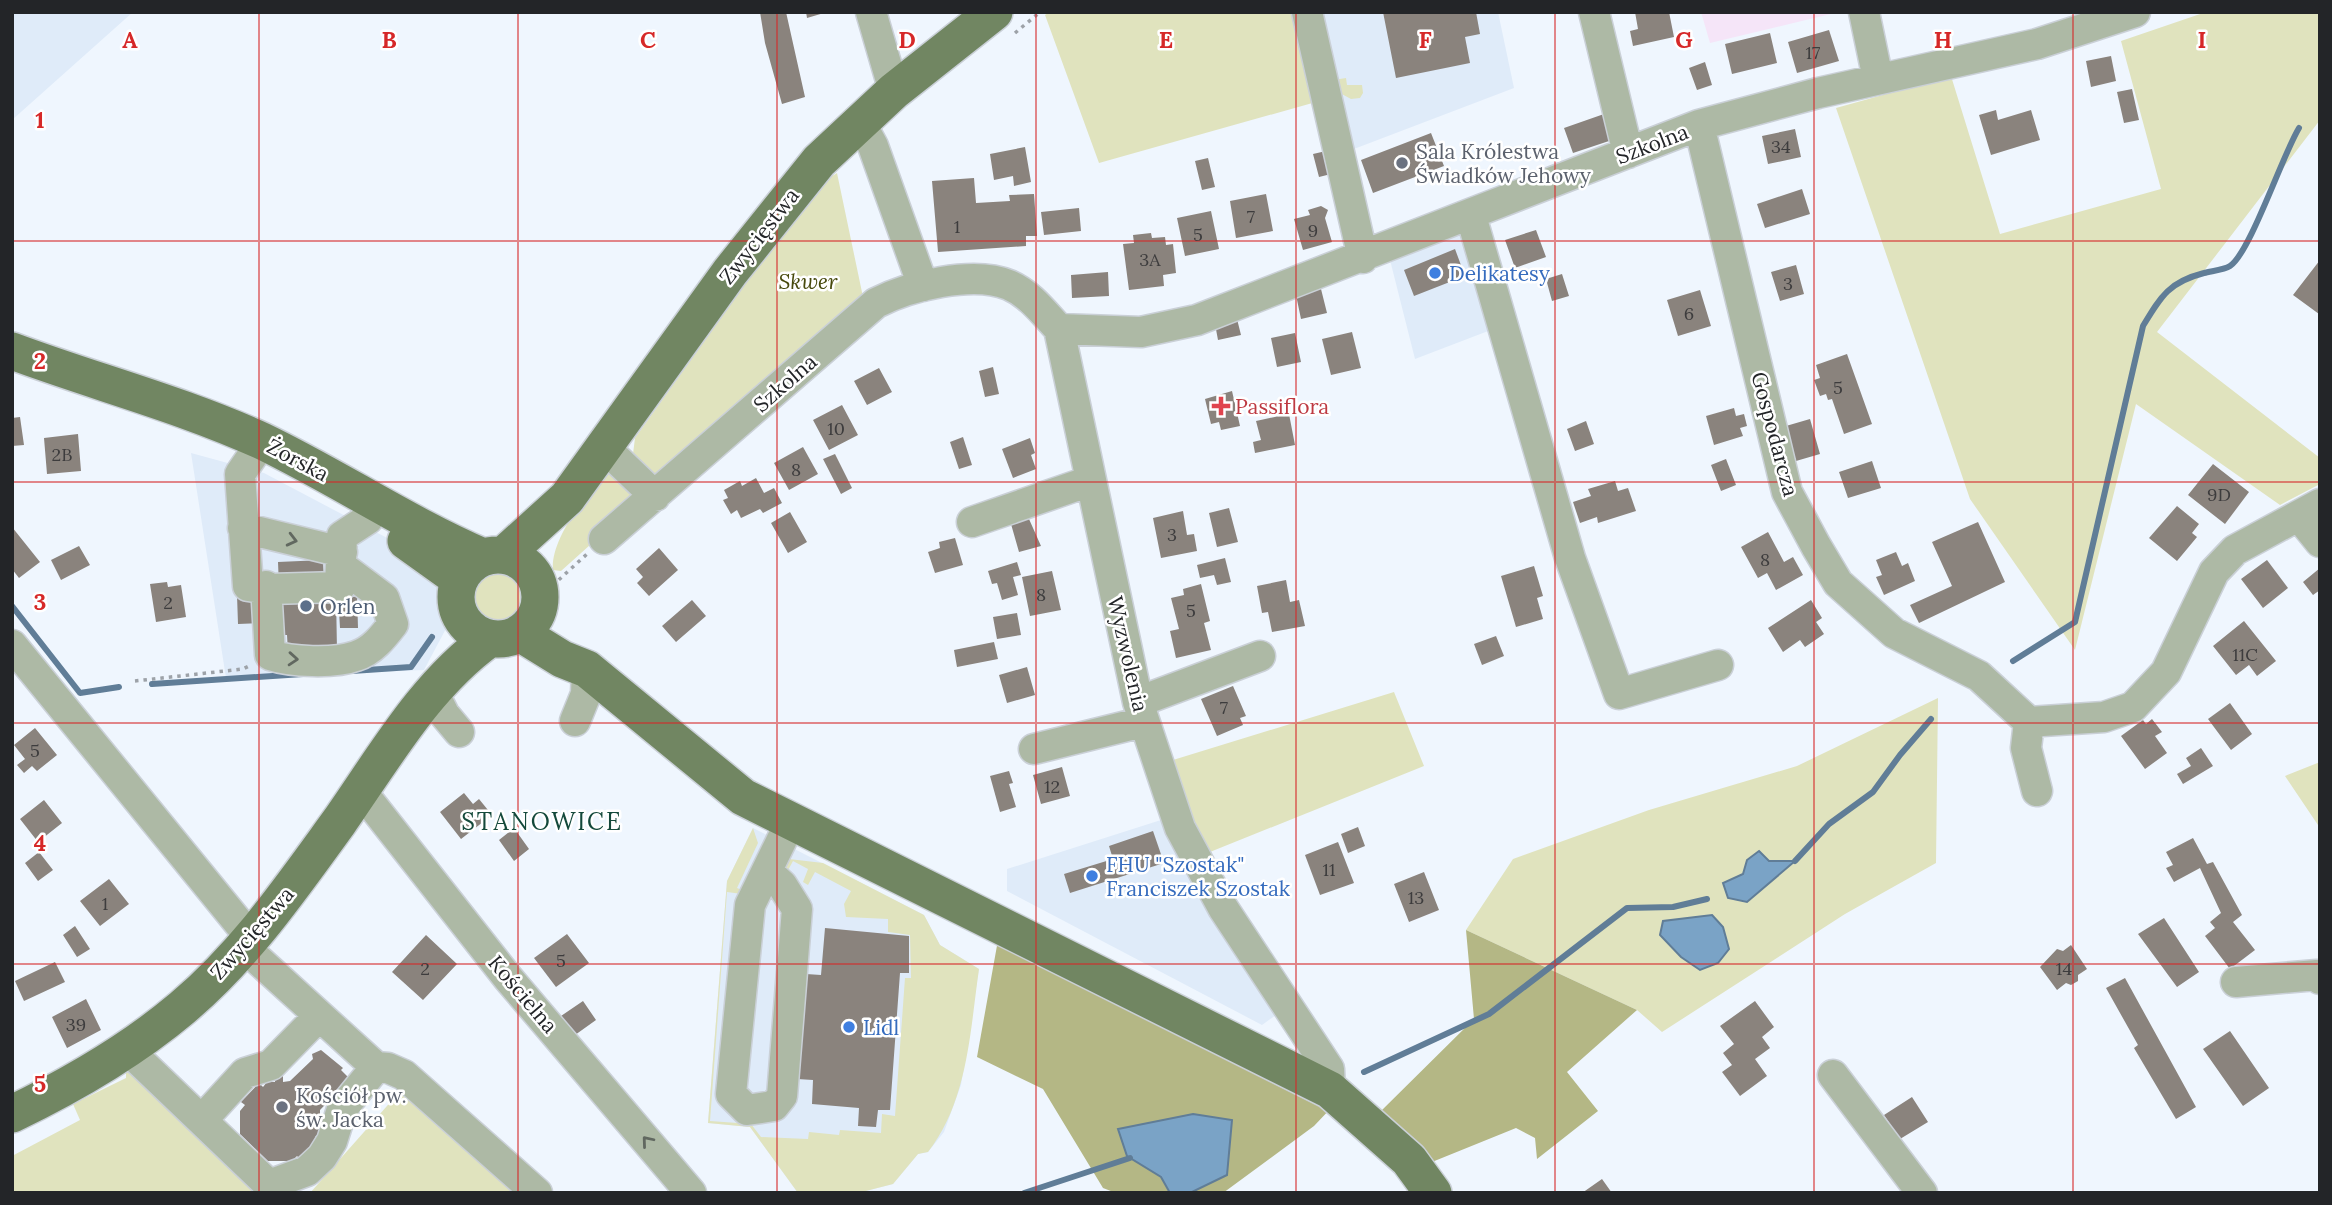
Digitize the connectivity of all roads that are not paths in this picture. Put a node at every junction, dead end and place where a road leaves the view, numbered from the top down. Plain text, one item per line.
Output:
1 (871, 12) edge
2 (994, 12) edge
3 (1307, 12) edge
4 (1594, 12) edge
5 (1864, 12) edge
6 (2126, 14) edge
7 (1878, 79) junction
8 (894, 91) junction
9 (860, 122) junction
10 (1699, 125) junction
11 (1628, 153) junction
12 (1471, 216) junction
13 (1363, 258) junction
14 (923, 286) junction
15 (1059, 329) junction
16 (12, 351) edge
17 (604, 447) junction
18 (256, 450) junction
19 (1090, 481) junction
20 (655, 496) junction
21 (567, 498) junction
22 (2309, 510) edge
23 (368, 519) junction
24 (972, 522) dead end
25 (243, 528) junction
26 (604, 539) road end
27 (2320, 542) edge
28 (341, 559) junction
29 (482, 564) junction
30 (266, 586) junction
31 (514, 613) junction
32 (12, 645) edge
33 (1260, 656) dead end
34 (1718, 665) dead end
35 (587, 669) junction
36 (432, 690) junction
37 (1140, 712) junction
38 (575, 721) dead end
39 (2029, 722) junction
40 (458, 732) dead end
41 (1034, 749) dead end
42 (361, 791) junction
43 (2037, 791) dead end
44 (791, 821) junction
45 (768, 872) junction
46 (248, 942) junction
47 (2320, 979) edge
48 (2236, 982) dead end
49 (319, 1016) junction
50 (127, 1049) junction
51 (376, 1067) junction
52 (1833, 1075) dead end
53 (1330, 1090) junction
54 (12, 1114) edge
55 (202, 1120) junction
56 (537, 1193) edge
57 (691, 1193) edge
58 (1433, 1193) edge
59 (1922, 1193) edge

1 - 8 street
2 - 8 main road, Zwycięstwa
3 - 13 street
4 - 11 street
5 - 7 street
6 - 7 street, Szkolna
7 - 10 street, Szkolna
8 - 9 main road, Zwycięstwa
9 - 14 street
9 - 17 main road, Zwycięstwa
10 - 11 street, Szkolna
10 - 39 street, Gospodarcza
11 - 12 street, Szkolna
12 - 13 street, Szkolna
12 - 34 street
13 - 15 street, Szkolna
14 - 15 street
14 - 20 street, Szkolna
15 - 19 street, Wyzwolenia
16 - 18 main road, Żorska
17 - 20 street
17 - 21 main road, Zwycięstwa
18 - 23 main road, Żorska
18 - 25 street
18 - 29 main road, Żorska
19 - 24 street
19 - 37 street, Wyzwolenia
20 - 26 street, Szkolna
21 - 29 main road, Zwycięstwa
21 - 31 main road, Zwycięstwa
22 - 27 street
22 - 39 street
23 - 28 street
23 - 29 main road, Żorska
25 -> 28 street
25 - 30 street
28 - 30 street
30 -> 28 street
29 - 31 main road
29 - 31 main road
31 - 35 main road
31 - 36 main road, Zwycięstwa
32 - 46 street
33 - 37 street
35 - 38 street
35 - 44 main road
36 - 40 street
36 - 42 main road, Zwycięstwa
37 - 41 street
37 - 53 street, Wyzwolenia
39 - 43 street
42 - 46 main road, Zwycięstwa
57 -> 42 street, Kościelna
44 - 45 street
44 - 53 main road
45 - 45 street
46 - 49 street
46 - 50 main road, Zwycięstwa
47 - 48 street
49 - 51 street
49 - 55 street
50 - 54 main road, Zwycięstwa
50 - 55 street
51 - 55 street
51 - 56 street
52 - 59 street
53 - 58 main road

